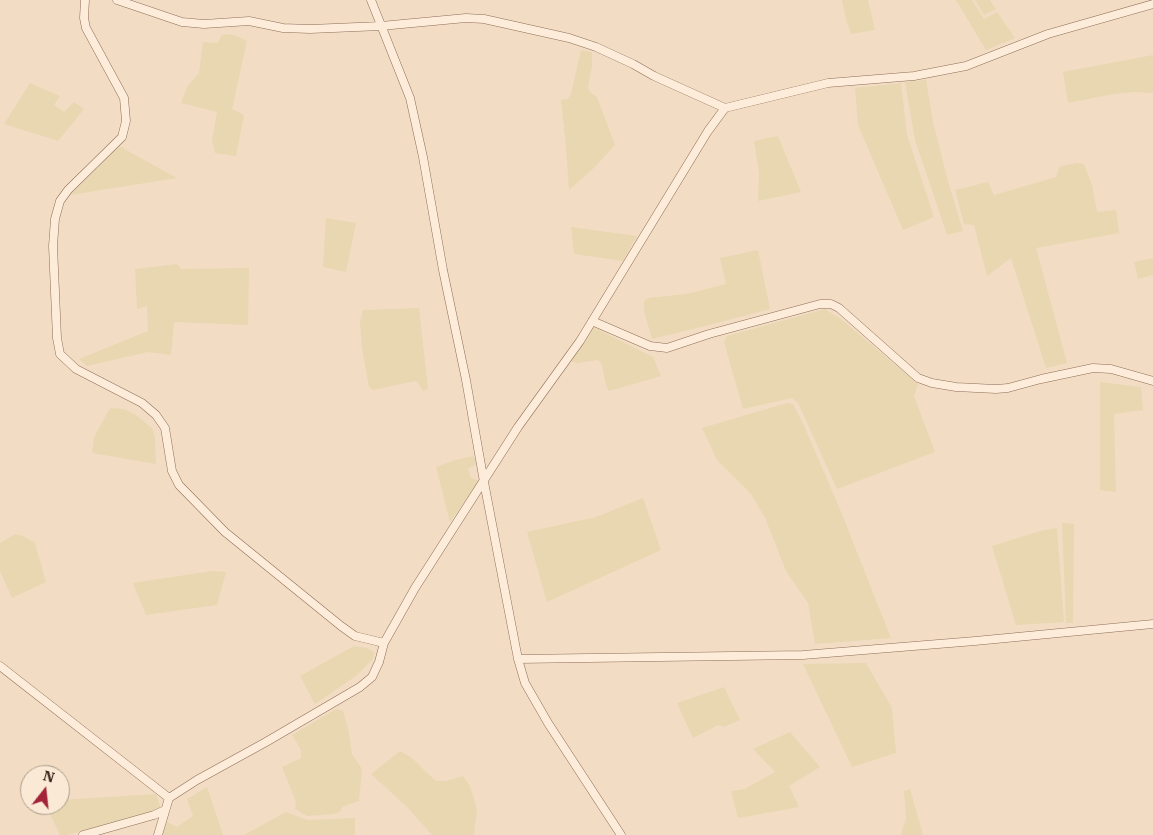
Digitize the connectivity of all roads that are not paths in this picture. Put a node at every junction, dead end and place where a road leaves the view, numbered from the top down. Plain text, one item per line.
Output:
1 (84, 0) edge
2 (117, 0) edge
3 (371, 0) edge
4 (1153, 4) edge
5 (381, 26) junction
6 (726, 108) junction
7 (592, 321) junction
8 (1153, 381) edge
9 (484, 482) junction
10 (1153, 624) edge
11 (384, 643) junction
12 (518, 659) junction
13 (0, 666) edge
14 (169, 798) junction
15 (166, 810) junction
16 (83, 835) edge
17 (158, 835) edge
18 (621, 835) edge

1 - 11 street
2 - 5 street
3 - 5 street
4 - 6 street
5 - 6 street
5 - 9 street
6 - 7 street
7 - 8 street
7 - 9 street
9 - 11 street
9 - 12 street
10 - 12 street
11 - 14 street
12 - 18 street
13 - 14 street
14 - 15 street
15 - 16 street
15 - 17 street

